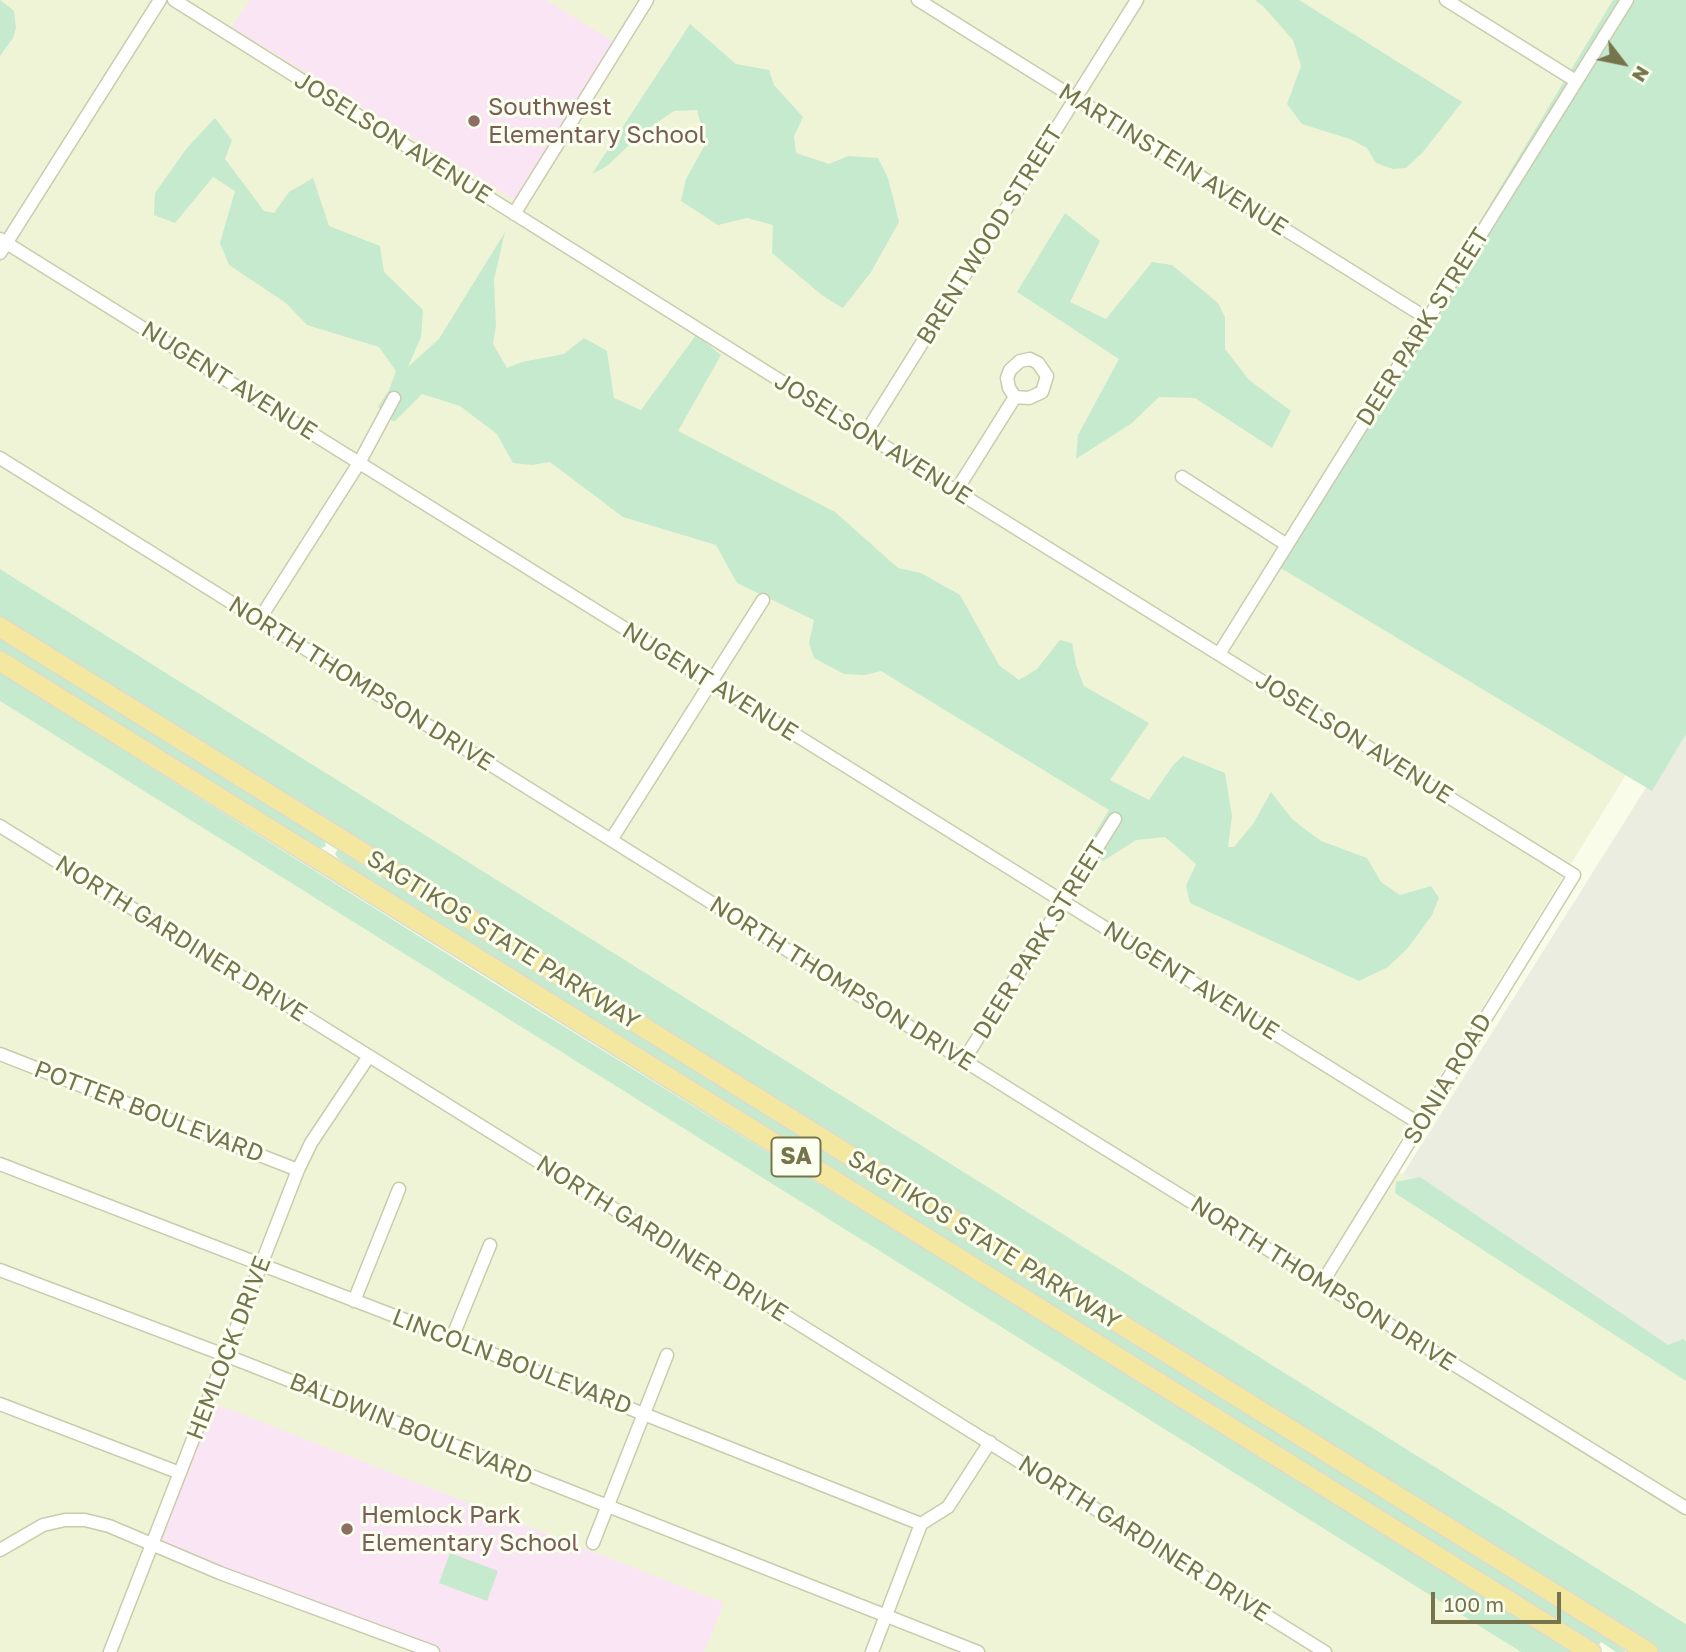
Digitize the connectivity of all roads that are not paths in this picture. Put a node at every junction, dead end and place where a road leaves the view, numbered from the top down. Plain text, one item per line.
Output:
1 (160, 0) edge
2 (174, 0) edge
3 (647, 0) edge
4 (918, 0) edge
5 (1137, 0) edge
6 (1446, 0) edge
7 (1627, 0) edge
8 (1576, 81) junction
9 (1075, 99) junction
10 (514, 214) junction
11 (2, 245) edge
12 (1428, 319) junction
13 (1015, 397) dead end
14 (394, 398) dead end
15 (865, 434) junction
16 (0, 458) edge
17 (359, 463) junction
18 (1182, 477) dead end
19 (956, 491) junction
20 (1287, 545) junction
21 (763, 600) dead end
22 (259, 620) junction
23 (0, 627) edge
24 (1219, 654) junction
25 (0, 662) edge
26 (711, 683) junction
27 (1115, 819) dead end
28 (0, 826) edge
29 (611, 840) junction
30 (1574, 875) joint
31 (1063, 901) junction
32 (0, 1054) edge
33 (369, 1056) junction
34 (964, 1060) junction
35 (1420, 1125) junction
36 (0, 1164) edge
37 (298, 1170) junction
38 (399, 1189) dead end
39 (490, 1245) dead end
40 (261, 1266) junction
41 (0, 1270) edge
42 (1322, 1283) junction
43 (354, 1301) junction
44 (453, 1338) junction
45 (226, 1355) junction
46 (667, 1355) dead end
47 (0, 1404) edge
48 (644, 1414) junction
49 (990, 1442) junction
50 (180, 1473) junction
51 (607, 1507) junction
52 (1686, 1508) edge
53 (921, 1524) junction
54 (593, 1543) dead end
55 (152, 1544) junction
56 (0, 1550) edge
57 (886, 1616) junction
58 (110, 1652) edge
59 (433, 1652) edge
60 (872, 1652) edge
61 (978, 1652) edge
62 (1325, 1652) edge
63 (1591, 1652) edge
64 (1648, 1652) edge

1 - 11 street
2 - 10 street, JOSELSON AVENUE
3 - 10 street
4 - 9 street, MARTINSTEIN AVENUE
5 - 9 street, BRENTWOOD STREET
6 - 8 street
7 - 8 street, DEER PARK STREET
8 - 12 street, DEER PARK STREET
9 - 12 street, MARTINSTEIN AVENUE
9 - 15 street, BRENTWOOD STREET
10 - 15 street, JOSELSON AVENUE
11 - 17 street, NUGENT AVENUE
12 - 20 street, DEER PARK STREET
13 - 19 street
14 - 17 street
15 - 19 street, JOSELSON AVENUE
16 - 22 street, NORTH THOMPSON DRIVE
17 - 22 street
17 - 26 street, NUGENT AVENUE
18 - 20 street
19 - 24 street, JOSELSON AVENUE
20 - 24 street, DEER PARK STREET
21 - 26 street
22 - 29 street, NORTH THOMPSON DRIVE
23 - 64 highway, SAGTIKOS STATE PARKWAY / SA
24 - 30 street, JOSELSON AVENUE
25 - 63 highway, SAGTIKOS STATE PARKWAY / SA
26 - 29 street
26 - 31 street, NUGENT AVENUE
27 - 31 street, DEER PARK STREET
28 - 33 street, NORTH GARDINER DRIVE
29 - 34 street, NORTH THOMPSON DRIVE
30 - 35 street, SONIA ROAD
31 - 34 street, DEER PARK STREET
31 - 35 street, NUGENT AVENUE
32 - 37 street, POTTER BOULEVARD
33 - 37 street, HEMLOCK DRIVE
33 - 49 street, NORTH GARDINER DRIVE
34 - 42 street, NORTH THOMPSON DRIVE
35 - 42 street, SONIA ROAD
36 - 40 street, LINCOLN BOULEVARD
37 - 40 street, HEMLOCK DRIVE
38 - 43 street
39 - 44 street
40 - 43 street, LINCOLN BOULEVARD
40 - 45 street, HEMLOCK DRIVE
41 - 45 street, BALDWIN BOULEVARD
42 - 52 street, NORTH THOMPSON DRIVE
43 - 44 street, LINCOLN BOULEVARD
44 - 48 street, LINCOLN BOULEVARD
45 - 50 street, HEMLOCK DRIVE
45 - 51 street, BALDWIN BOULEVARD
46 - 48 street
47 - 50 street
48 - 51 street
48 - 53 street, LINCOLN BOULEVARD
49 - 53 street
49 - 62 street, NORTH GARDINER DRIVE
50 - 55 street, HEMLOCK DRIVE
51 - 54 street
51 - 57 street, BALDWIN BOULEVARD
53 - 57 street
55 - 56 street
55 - 58 street, HEMLOCK DRIVE
55 - 59 street
57 - 60 street
57 - 61 street, BALDWIN BOULEVARD

